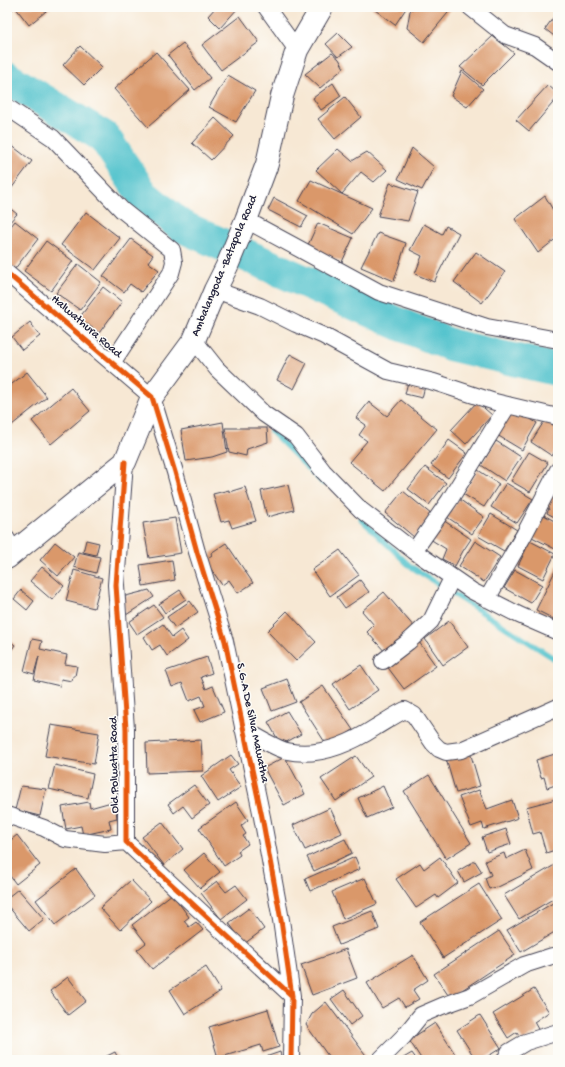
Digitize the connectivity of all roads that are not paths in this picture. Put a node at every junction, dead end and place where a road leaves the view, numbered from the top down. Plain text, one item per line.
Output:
1 (266, 7) edge
2 (322, 7) edge
3 (470, 7) edge
4 (297, 50) junction
5 (558, 62) edge
6 (7, 106) edge
7 (245, 224) junction
8 (7, 272) edge
9 (215, 290) junction
10 (194, 340) junction
11 (558, 340) edge
12 (112, 363) junction
13 (152, 398) junction
14 (508, 405) junction
15 (558, 417) edge
16 (125, 462) junction
17 (558, 470) edge
18 (9, 550) edge
19 (414, 552) junction
20 (452, 578) junction
21 (487, 599) junction
22 (558, 632) edge
23 (383, 662) dead end
24 (558, 708) edge
25 (243, 728) junction
26 (7, 815) edge
27 (126, 842) junction
28 (558, 956) edge
29 (292, 996) junction
30 (558, 1032) edge
31 (291, 1060) edge
32 (380, 1060) edge
33 (504, 1060) edge

1 - 4 street
2 - 4 main road, Ambalangoda -Batapola Road
3 - 5 street
4 - 7 main road, Ambalangoda -Batapola Road
6 - 12 street
7 - 9 main road, Ambalangoda -Batapola Road
7 - 11 street
8 - 12 street, Halwathura Road
9 - 10 main road, Ambalangoda -Batapola Road
9 - 14 street
10 - 13 main road, Ambalangoda -Batapola Road
10 - 19 street
12 - 13 street, Halwathura Road
13 - 16 main road, Ambalangoda -Batapola Road
13 - 25 street, S.G.A De Silva Mawatha
14 - 15 street
14 - 19 street
16 - 18 main road, Ambalangoda -Batapola Road
16 - 27 street, Old Polwatta Road
17 - 21 street
19 - 20 street
20 - 21 street
20 - 23 street
21 - 22 street
24 - 25 street
25 - 29 street, S.G.A De Silva Mawatha
26 - 27 street
27 - 29 street
28 - 32 street
29 - 31 street, S.G.A De Silva Mawatha
30 - 33 street

